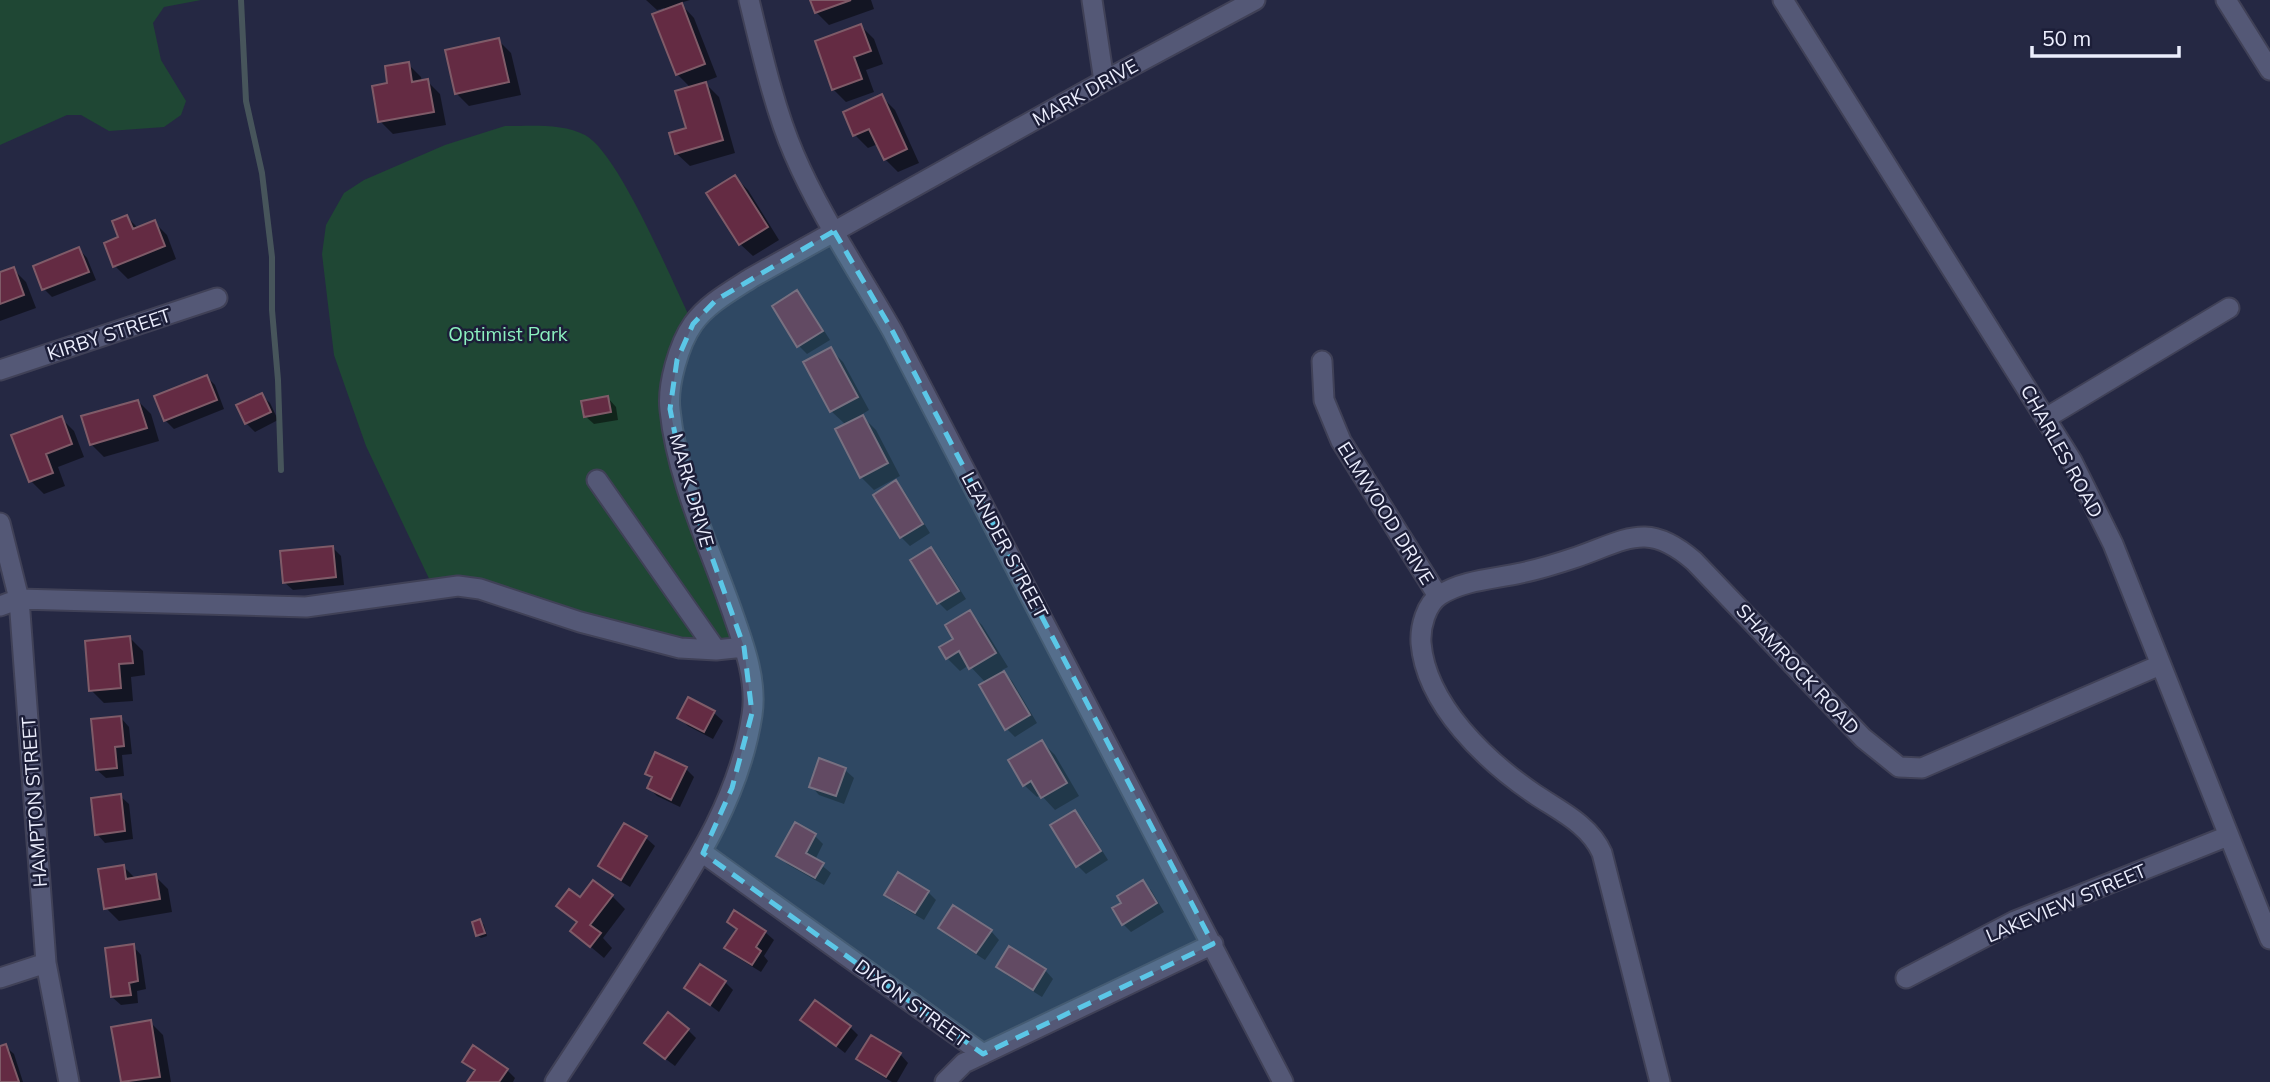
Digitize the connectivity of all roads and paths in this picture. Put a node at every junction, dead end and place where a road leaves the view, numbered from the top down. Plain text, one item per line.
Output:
1 (748, 0) edge
2 (1091, 0) edge
3 (1255, 0) edge
4 (1783, 0) edge
5 (2226, 0) edge
6 (2270, 70) edge
7 (1104, 80) junction
8 (834, 231) junction
9 (217, 298) dead end
10 (2229, 307) dead end
11 (1322, 361) dead end
12 (0, 370) edge
13 (2046, 418) junction
14 (597, 480) dead end
15 (0, 523) edge
16 (1438, 596) junction
17 (9, 603) edge
18 (744, 647) junction
19 (716, 650) junction
20 (2160, 665) junction
21 (2228, 836) junction
22 (703, 853) junction
23 (2270, 937) edge
24 (1213, 944) junction
25 (47, 963) junction
26 (0, 978) edge
27 (1906, 978) dead end
28 (983, 1054) junction
29 (69, 1082) edge
30 (555, 1082) edge
31 (945, 1082) edge
32 (1283, 1082) edge
33 (1660, 1082) edge

1 - 8 street, LEANDER STREET
2 - 7 street
3 - 7 street, MARK DRIVE
4 - 13 street, CHARLES ROAD
5 - 6 street
7 - 8 street, MARK DRIVE
8 - 18 street, MARK DRIVE
8 - 24 street, LEANDER STREET
9 - 12 street, KIRBY STREET
10 - 13 street
11 - 16 street, ELMWOOD DRIVE
13 - 20 street, CHARLES ROAD
14 - 19 street
15 - 17 street, HAMPTON STREET
16 - 20 street, SHAMROCK ROAD
16 - 33 street, ELMWOOD DRIVE
17 - 19 street
17 - 25 street, HAMPTON STREET
18 - 19 street
18 - 22 street, MARK DRIVE
20 - 21 street, CHARLES ROAD
21 - 23 street, CHARLES ROAD
21 - 27 street, LAKEVIEW STREET
22 - 28 street, DIXON STREET
22 - 30 street, MARK DRIVE
24 - 28 street, DIXON STREET
24 - 32 street, LEANDER STREET
25 - 26 street
25 - 29 street, HAMPTON STREET
28 - 31 street

